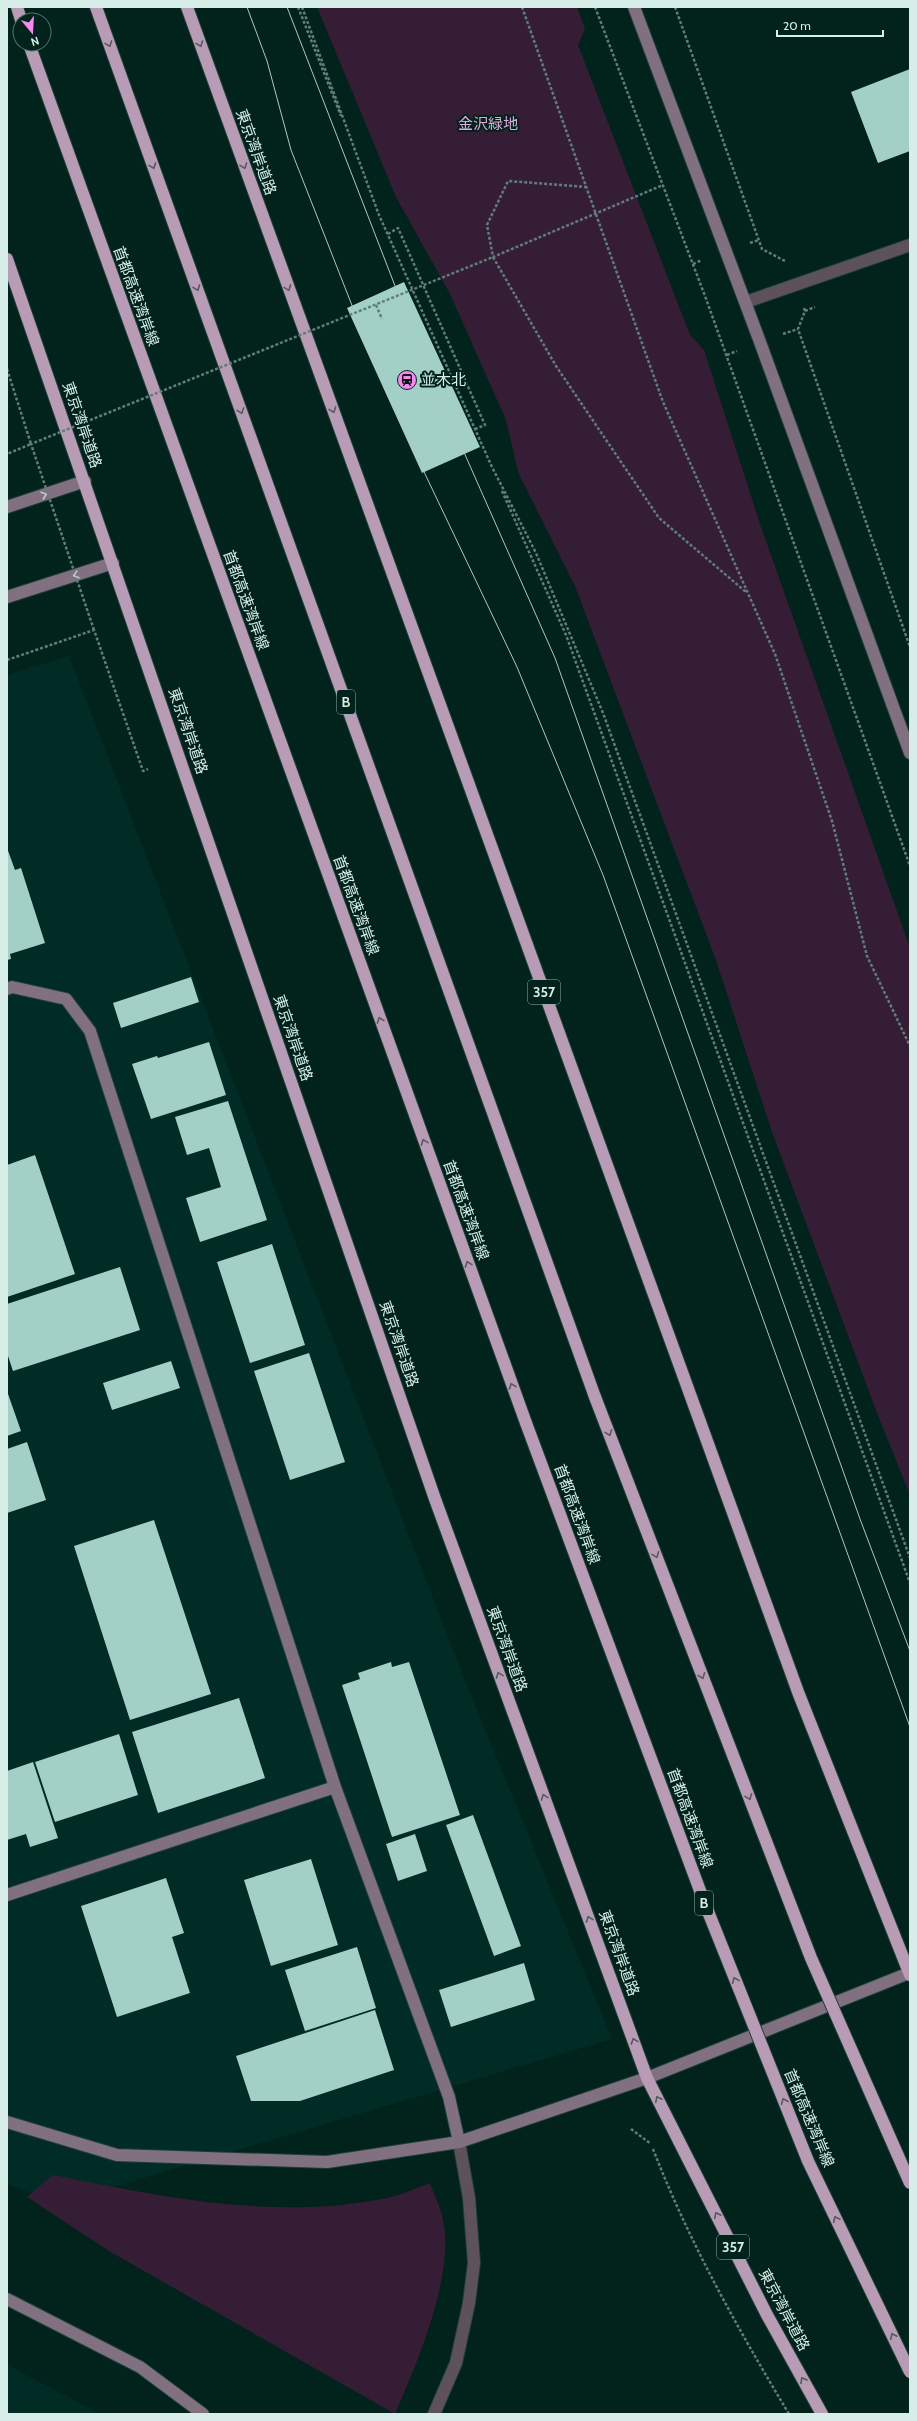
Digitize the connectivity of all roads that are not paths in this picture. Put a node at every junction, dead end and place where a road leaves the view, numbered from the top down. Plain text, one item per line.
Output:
1 (96, 7) edge
2 (187, 7) edge
3 (634, 7) edge
4 (32, 52) edge
5 (910, 245) edge
6 (7, 259) edge
7 (746, 302) junction
8 (85, 481) junction
9 (7, 507) edge
10 (113, 563) junction
11 (7, 597) edge
12 (910, 753) edge
13 (7, 989) edge
14 (335, 1787) junction
15 (7, 1895) edge
16 (910, 1974) edge
17 (647, 2078) junction
18 (7, 2122) edge
19 (459, 2142) junction
20 (910, 2184) edge
21 (7, 2299) edge
22 (910, 2372) edge
23 (203, 2414) edge
24 (434, 2414) edge
25 (822, 2414) edge

1 -> 20 highway, B, bridge
2 -> 16 highway, 東京湾岸道路 / 357
3 - 7 street
22 -> 4 highway, 首都高速湾岸線 / B, bridge
5 - 7 street
6 - 8 highway, 東京湾岸道路 / 357
7 - 12 street
9 -> 8 street
8 - 10 highway, 東京湾岸道路 / 357
10 -> 11 street
17 -> 10 highway, 東京湾岸道路 / 357
13 - 14 street
14 - 15 street
14 - 19 street
16 - 17 street
17 - 19 street
25 -> 17 highway, 東京湾岸道路 / 357
18 - 19 street
19 - 24 street
21 - 23 street

